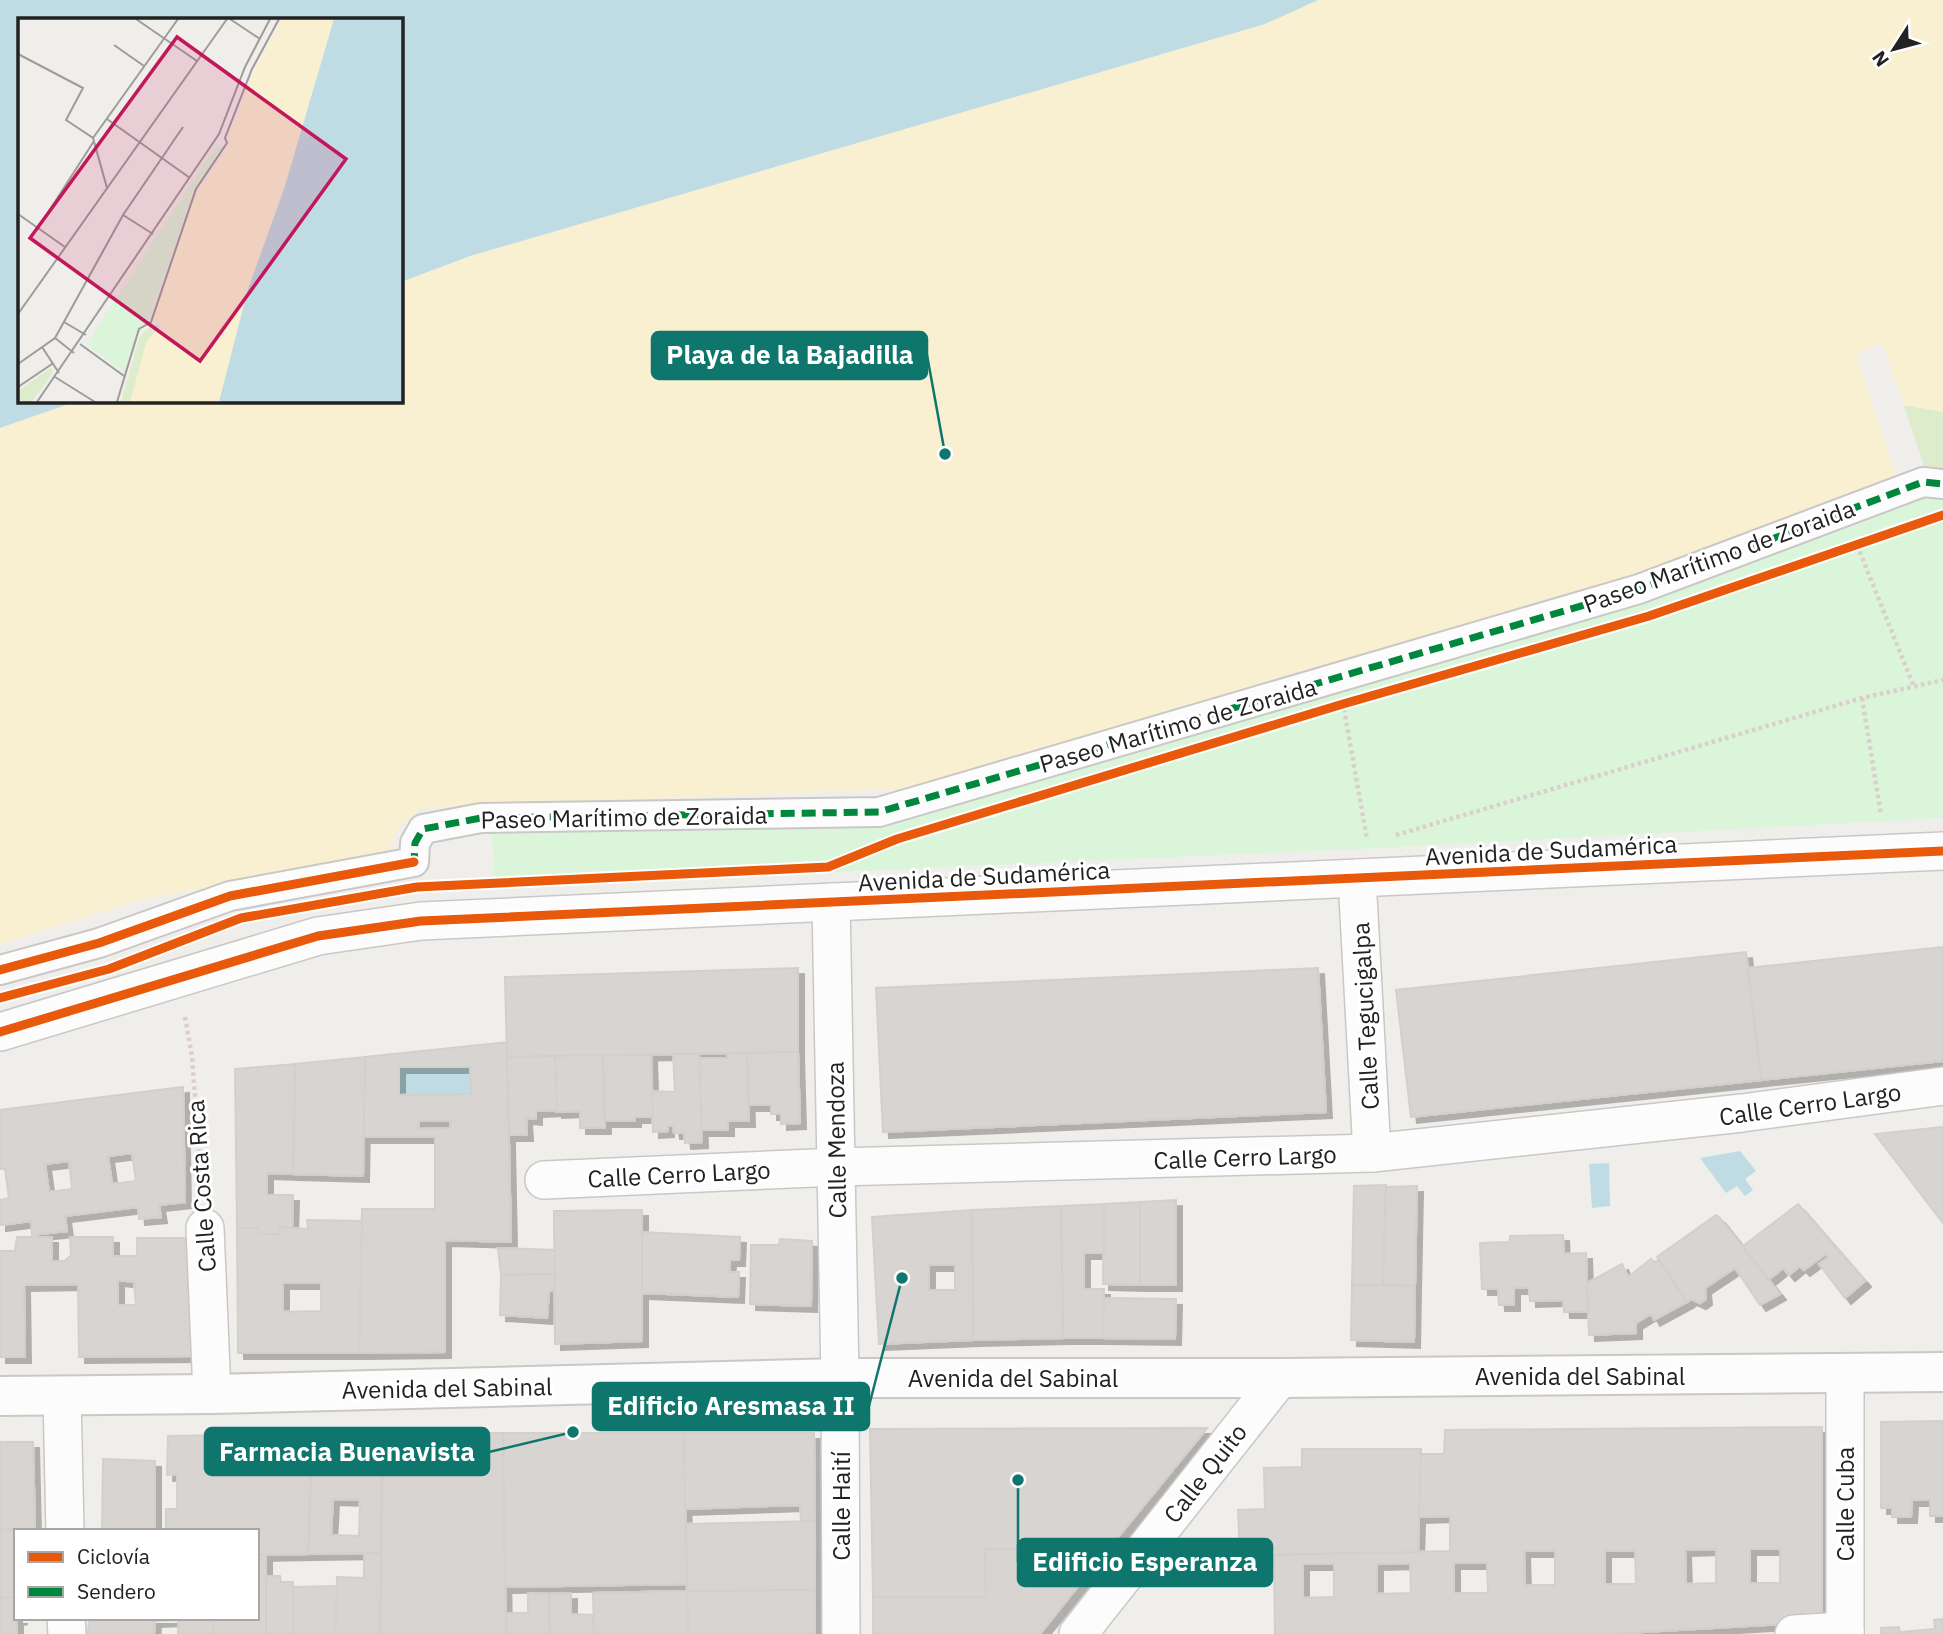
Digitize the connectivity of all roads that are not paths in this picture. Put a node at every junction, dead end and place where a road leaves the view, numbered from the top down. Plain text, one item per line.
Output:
1 (1943, 484) edge
2 (1943, 851) edge
3 (1357, 878) junction
4 (831, 902) junction
5 (0, 970) edge
6 (0, 1032) edge
7 (1943, 1086) edge
8 (1372, 1153) junction
9 (837, 1167) junction
10 (544, 1180) dead end
11 (205, 1228) road end
12 (1943, 1372) edge
13 (1845, 1374) junction
14 (840, 1378) junction
15 (1280, 1378) junction
16 (212, 1394) junction
17 (0, 1396) edge
18 (62, 1396) junction
19 (65, 1529) edge
20 (1845, 1632) edge
21 (841, 1634) edge
22 (1078, 1634) edge
23 (1794, 1634) edge

1 - 5 street, Paseo Marítimo de Zoraida
2 - 3 street, Avenida de Sudamérica
3 - 4 street, Avenida de Sudamérica
3 - 8 street, Calle Tegucigalpa
4 - 6 street, Avenida de Sudamérica
4 - 9 street, Calle Mendoza
7 - 8 street, Calle Cerro Largo
8 - 9 street, Calle Cerro Largo
9 - 10 street, Calle Cerro Largo
9 - 14 street, Calle Mendoza
11 - 16 street, Calle Costa Rica
12 - 13 street, Avenida del Sabinal
13 - 15 street, Avenida del Sabinal
13 - 20 street, Calle Cuba
14 - 15 street, Avenida del Sabinal
14 - 16 street, Avenida del Sabinal
14 - 21 street, Calle Haití
15 - 22 street, Calle Quito
16 - 18 street, Avenida del Sabinal
17 - 18 street, Avenida del Sabinal
18 - 19 street
20 - 23 street

